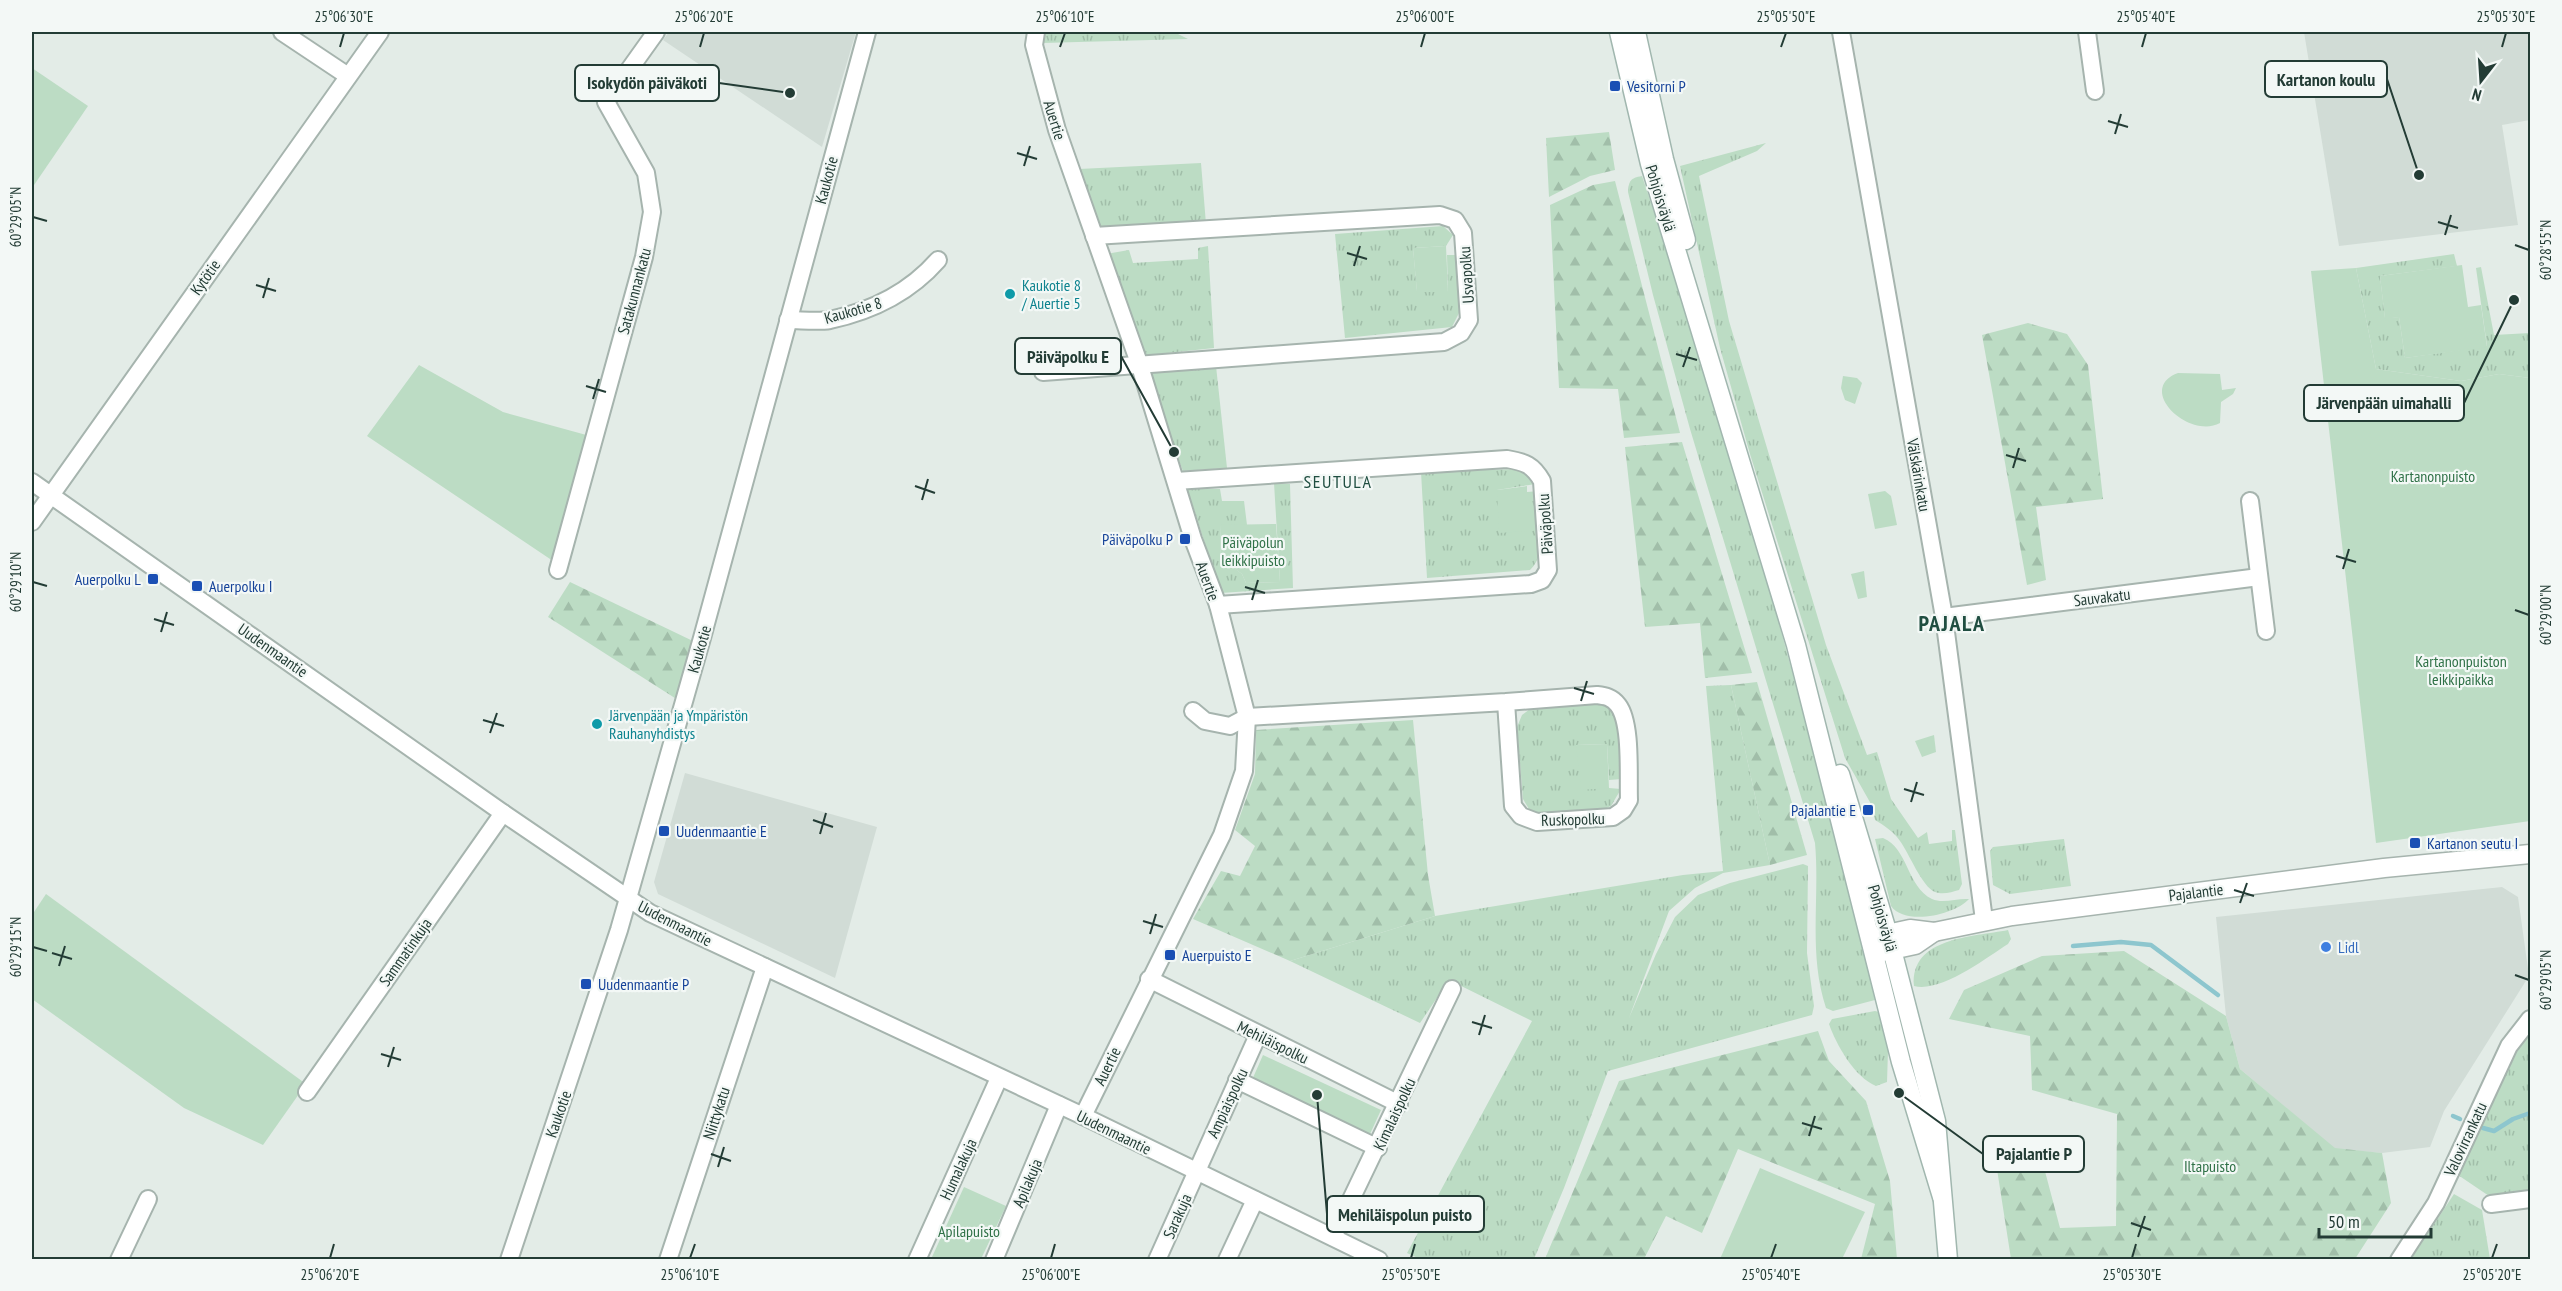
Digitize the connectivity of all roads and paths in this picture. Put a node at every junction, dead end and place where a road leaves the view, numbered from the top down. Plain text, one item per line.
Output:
1 (282, 32) edge
2 (380, 32) edge
3 (656, 32) edge
4 (867, 32) edge
5 (1036, 32) edge
6 (1619, 32) edge
7 (1636, 32) edge
8 (1840, 32) edge
9 (2087, 32) edge
10 (348, 76) junction
11 (2095, 91) dead end
12 (1094, 236) junction
13 (938, 260) dead end
14 (788, 320) junction
15 (1712, 362) junction
16 (1139, 363) junction
17 (1043, 372) dead end
18 (1176, 481) junction
19 (32, 482) edge
20 (52, 495) junction
21 (2250, 501) dead end
22 (32, 522) edge
23 (558, 570) dead end
24 (2259, 577) junction
25 (1218, 605) junction
26 (1944, 617) junction
27 (2266, 632) dead end
28 (1796, 645) junction
29 (1506, 702) junction
30 (1193, 711) dead end
31 (1247, 717) junction
32 (503, 813) junction
33 (2530, 857) edge
34 (628, 897) junction
35 (1984, 920) junction
36 (1891, 942) junction
37 (1871, 946) junction
38 (765, 967) junction
39 (1149, 979) junction
40 (1452, 990) dead end
41 (2530, 1019) edge
42 (1258, 1035) junction
43 (999, 1078) junction
44 (1237, 1080) junction
45 (307, 1092) dead end
46 (1399, 1104) junction
47 (1059, 1105) junction
48 (1083, 1116) junction
49 (1378, 1148) junction
50 (1196, 1171) junction
51 (1942, 1197) junction
52 (2530, 1198) edge
53 (148, 1199) dead end
54 (1255, 1200) junction
55 (2491, 1204) dead end
56 (1333, 1237) junction
57 (120, 1260) edge
58 (509, 1260) edge
59 (668, 1260) edge
60 (917, 1260) edge
61 (994, 1260) edge
62 (1157, 1260) edge
63 (1227, 1260) edge
64 (1379, 1260) edge
65 (1948, 1260) edge
66 (2399, 1260) edge

1 - 10 street
2 - 10 street, Kytötie
3 - 23 street, Satakunnankatu
4 - 14 street, Kaukotie
5 - 12 street, Auertie
6 - 15 main road, Pohjoisväylä
7 - 15 main road, Pohjoisväylä
8 - 26 street, Välskärinkatu
9 - 11 street
10 - 20 street, Kytötie
12 - 16 street, Auertie
12 - 16 street, Usvapolku
13 - 14 street, Kaukotie 8
14 - 34 street, Kaukotie
15 - 28 main road, Pohjoisväylä
16 - 17 street
16 - 18 street, Auertie
18 - 25 street, Auertie
18 - 25 street, Päiväpolku
19 - 20 street, Uudenmaantie
20 - 22 street, Kytötie
20 - 32 street, Uudenmaantie
21 - 24 street
24 - 26 street, Sauvakatu
24 - 27 street
25 - 31 street, Auertie
26 - 35 street, Välskärinkatu
28 - 36 main road, Pohjoisväylä
28 - 37 main road, Pohjoisväylä
29 - 29 street, Ruskopolku
29 - 31 street, Ruskopolku
30 - 31 street, Ruskopolku
31 - 39 street, Auertie
32 - 34 street, Uudenmaantie
32 - 45 street, Sammatinkuja
33 - 35 main road, Pajalantie
34 - 38 street, Uudenmaantie
34 - 58 street, Kaukotie
35 - 36 main road, Pajalantie
36 - 37 main road, Pajalantie
36 - 51 main road, Pohjoisväylä
37 - 51 main road, Pohjoisväylä
38 - 43 street, Uudenmaantie
38 - 59 street, Niittykatu
39 - 42 street, Mehiläispolku
39 - 48 street, Auertie
40 - 46 street, Kimalaispolku
41 - 66 street, Valovirrankatu
42 - 44 street, Ampiaispolku
42 - 46 street, Mehiläispolku
43 - 47 street, Uudenmaantie
43 - 60 street, Humalakuja
44 - 49 street
44 - 50 street, Ampiaispolku
46 - 49 street, Kimalaispolku
47 - 48 street, Uudenmaantie
47 - 61 street, Apilakuja
48 - 50 street, Uudenmaantie
49 - 56 street, Kimalaispolku
50 - 54 street, Uudenmaantie
50 - 62 street, Sarakuja
51 - 65 main road, Pohjoisväylä
52 - 55 street
53 - 57 street
54 - 56 street, Uudenmaantie
54 - 63 street
56 - 64 street, Uudenmaantie

